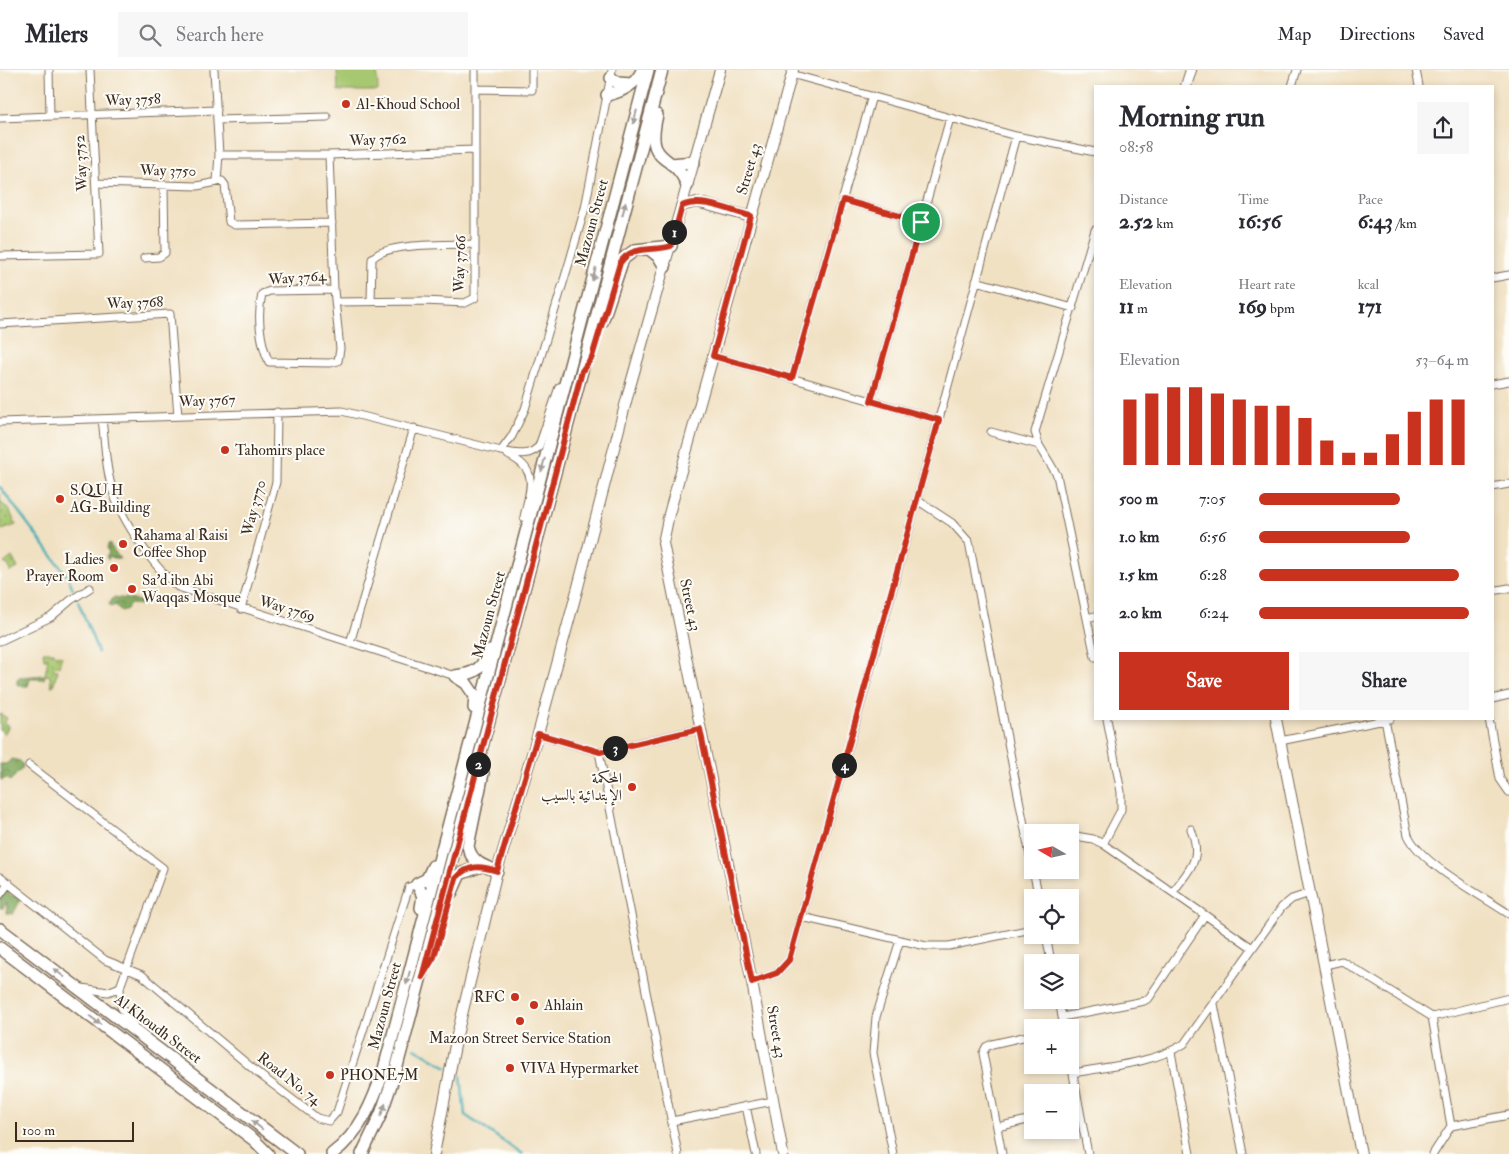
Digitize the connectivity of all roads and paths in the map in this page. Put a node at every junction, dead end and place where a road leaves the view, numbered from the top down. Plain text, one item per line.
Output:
1 (49, 70) edge
2 (90, 70) edge
3 (214, 70) edge
4 (475, 70) edge
5 (532, 70) edge
6 (642, 70) edge
7 (648, 70) edge
8 (662, 70) edge
9 (668, 70) edge
10 (720, 70) edge
11 (1191, 70) edge
12 (1297, 70) edge
13 (1416, 70) edge
14 (792, 72) edge
15 (612, 74) edge
16 (631, 84) junction
17 (1186, 85) edge
18 (1292, 85) edge
19 (1419, 85) edge
20 (475, 89) junction
21 (607, 94) junction
22 (872, 96) junction
23 (216, 110) junction
24 (92, 115) junction
25 (50, 116) junction
26 (327, 117) dead end
27 (0, 118) edge
28 (950, 118) junction
29 (217, 120) junction
30 (1016, 136) junction
31 (475, 150) junction
32 (1094, 152) edge
33 (219, 155) junction
34 (329, 155) junction
35 (694, 162) junction
36 (671, 164) junction
37 (217, 181) junction
38 (96, 183) junction
39 (164, 185) junction
40 (687, 186) junction
41 (843, 200) junction
42 (697, 202) junction
43 (682, 206) junction
44 (751, 216) junction
45 (921, 222) junction
46 (332, 223) junction
47 (1094, 234) edge
48 (475, 244) junction
49 (671, 246) junction
50 (649, 249) junction
51 (0, 256) edge
52 (144, 258) dead end
53 (665, 267) junction
54 (1509, 275) edge
55 (1494, 278) edge
56 (976, 281) junction
57 (334, 290) junction
58 (336, 302) junction
59 (372, 302) junction
60 (1073, 308) junction
61 (0, 324) edge
62 (713, 356) junction
63 (568, 371) junction
64 (582, 371) junction
65 (792, 378) junction
66 (1509, 381) edge
67 (1494, 384) edge
68 (871, 401) junction
69 (277, 412) junction
70 (178, 416) junction
71 (102, 419) junction
72 (939, 420) junction
73 (0, 422) edge
74 (414, 428) junction
75 (991, 432) dead end
76 (1039, 445) junction
77 (501, 451) junction
78 (1509, 484) edge
79 (1494, 487) edge
80 (917, 500) junction
81 (522, 546) junction
82 (90, 588) dead end
83 (1509, 588) edge
84 (1494, 591) edge
85 (508, 603) junction
86 (241, 609) junction
87 (1091, 617) edge
88 (0, 641) edge
89 (350, 643) junction
90 (1094, 647) edge
91 (455, 676) junction
92 (1509, 695) edge
93 (1494, 699) edge
94 (1107, 720) edge
95 (1276, 720) edge
96 (1383, 720) edge
97 (1388, 720) edge
98 (1489, 720) edge
99 (700, 729) junction
100 (538, 734) junction
101 (485, 736) junction
102 (1280, 741) junction
103 (600, 752) junction
104 (29, 765) dead end
105 (457, 790) junction
106 (1509, 792) edge
107 (1026, 824) edge
108 (1191, 829) dead end
109 (1079, 836) edge
110 (1103, 844) junction
111 (481, 866) junction
112 (497, 871) junction
113 (0, 877) edge
114 (9, 883) junction
115 (417, 884) junction
116 (1173, 892) junction
117 (1310, 893) junction
118 (0, 895) edge
119 (1509, 914) edge
120 (1205, 915) junction
121 (802, 918) junction
122 (0, 929) edge
123 (1024, 931) edge
124 (900, 940) junction
125 (417, 945) junction
126 (1251, 947) junction
127 (0, 948) edge
128 (1325, 965) junction
129 (127, 967) junction
130 (422, 977) junction
131 (752, 982) junction
132 (120, 987) junction
133 (77, 988) junction
134 (1509, 998) edge
135 (1214, 1004) junction
136 (1061, 1009) edge
137 (1062, 1017) joint
138 (1432, 1017) junction
139 (140, 1035) junction
140 (1024, 1037) edge
141 (1170, 1052) junction
142 (1079, 1072) edge
143 (773, 1101) junction
144 (746, 1106) junction
145 (1079, 1109) edge
146 (1509, 1115) edge
147 (672, 1121) junction
148 (1024, 1121) edge
149 (997, 1126) junction
150 (1452, 1126) junction
151 (268, 1154) edge
152 (296, 1154) edge
153 (332, 1154) edge
154 (362, 1154) edge
155 (434, 1154) edge
156 (678, 1154) edge
157 (756, 1154) edge
158 (784, 1154) edge
159 (893, 1154) edge
160 (1002, 1154) edge
161 (1088, 1154) edge
162 (1190, 1154) edge
163 (1243, 1154) edge
164 (1361, 1154) edge
165 (1433, 1154) edge

1 - 25 street
2 - 24 street, Way 3752
3 - 23 street, Way 3750
4 - 20 street
5 - 20 street
6 - 16 main road
7 -> 63 main road, Mazoun Street
64 -> 8 main road, Mazoun Street
9 - 36 main road
10 - 35 street
11 - 17 street
12 - 18 street
13 - 19 street
14 - 22 street
14 - 44 street, Street 43
15 - 16 main road
15 - 21 street
16 - 21 main road
20 - 31 street
21 - 77 street
22 - 28 street
22 - 41 street
23 - 24 street, Way 3758
23 - 29 street, Way 3750
24 - 25 street, Way 3758
24 - 38 street, Way 3752
25 - 27 street, Way 3758
26 - 29 street
28 - 30 street
28 - 45 street
29 - 33 street, Way 3750
30 - 32 street
30 - 56 street
31 - 34 street, Way 3762
31 - 48 street, Way 3766
33 - 34 street, Way 3762
33 - 37 street, Way 3750
34 - 46 street, Way 3764
35 - 36 main road
35 - 40 street
36 - 40 main road
37 - 39 street, Way 3750
37 - 46 street
38 - 39 street, Way 3750
38 - 51 street, Way 3752
39 - 52 street
40 - 42 street
40 - 43 street
41 - 45 street
41 - 65 street
42 - 43 street
42 - 44 street
43 - 49 street
44 - 62 street, Street 43
45 - 68 street
46 - 57 street, Way 3764
47 - 60 street
48 - 59 street
48 - 59 street, Way 3766
49 - 50 main road
49 - 53 street
50 - 53 main road
50 - 64 main road
53 - 100 street
54 - 55 street
56 - 60 street
56 - 72 street
57 - 58 street, Way 3764
57 - 58 street, Way 3764
58 - 59 street, Way 3766
60 - 76 street
61 - 70 street, Way 3768
62 - 65 street
62 - 99 street, Street 43
63 - 77 street
63 -> 81 main road, Mazoun Street
64 - 101 main road, Mazoun Street
65 - 68 street
66 - 67 street
68 - 72 street
69 - 70 street, Way 3767
69 - 74 street, Way 3767
69 - 86 street, Way 3770
70 - 71 street, Way 3767
71 - 73 street, Way 3767
71 - 86 street, Way 3769
72 - 80 street
74 - 77 street, Way 3767
74 - 89 street
75 - 76 street
76 - 87 street
77 - 81 street
78 - 79 street
80 - 107 street
80 - 121 street
81 - 85 main road, Mazoun Street
82 - 88 street
83 - 84 street
85 - 91 main road
85 - 105 main road, Mazoun Street
86 - 89 street, Way 3769
87 - 90 street
89 - 91 street, Way 3769
91 - 105 main road
92 - 93 street
94 - 110 street
95 - 102 street
96 - 102 street
97 - 119 street
98 - 106 street
99 - 103 street
99 - 131 street, Street 43
100 - 103 street
100 - 112 street
101 - 111 main road
101 - 130 main road, Mazoun Street
102 - 117 street
103 - 147 street
104 - 129 street
105 - 115 main road
105 - 125 main road, Mazoun Street
108 - 116 street
109 - 110 street
110 - 116 street
111 - 112 main road
111 - 130 main road
112 - 155 street
113 - 114 street, Road No. 74
114 - 118 street
114 - 129 street, Road No. 74
115 - 125 main road
115 - 129 street, Road No. 74
116 - 120 street
117 - 126 street
117 - 128 street
120 - 126 street
120 - 137 street
121 - 124 street
121 - 131 street
133 -> 122 main road, Al Khoudh Street
123 - 124 street
124 - 159 street
125 -> 153 main road, Mazoun Street
126 - 135 street
127 -> 151 main road, Al Khoudh Street
128 - 138 street
128 - 164 street
129 - 132 street
154 -> 130 main road, Mazoun Street
131 - 143 street, Street 43
132 - 133 street
132 - 139 street
133 - 139 main road, Al Khoudh Street
134 - 138 street
135 - 141 street
135 - 163 street
136 - 137 street
138 - 150 street
152 -> 139 main road, Al Khoudh Street
140 - 149 street
141 - 142 street
141 - 162 street
143 - 144 street
143 - 158 street, Street 43
144 - 147 street
144 - 157 street
145 - 161 street
146 - 150 street
147 - 156 street
148 - 149 street
149 - 160 street
150 - 165 street

